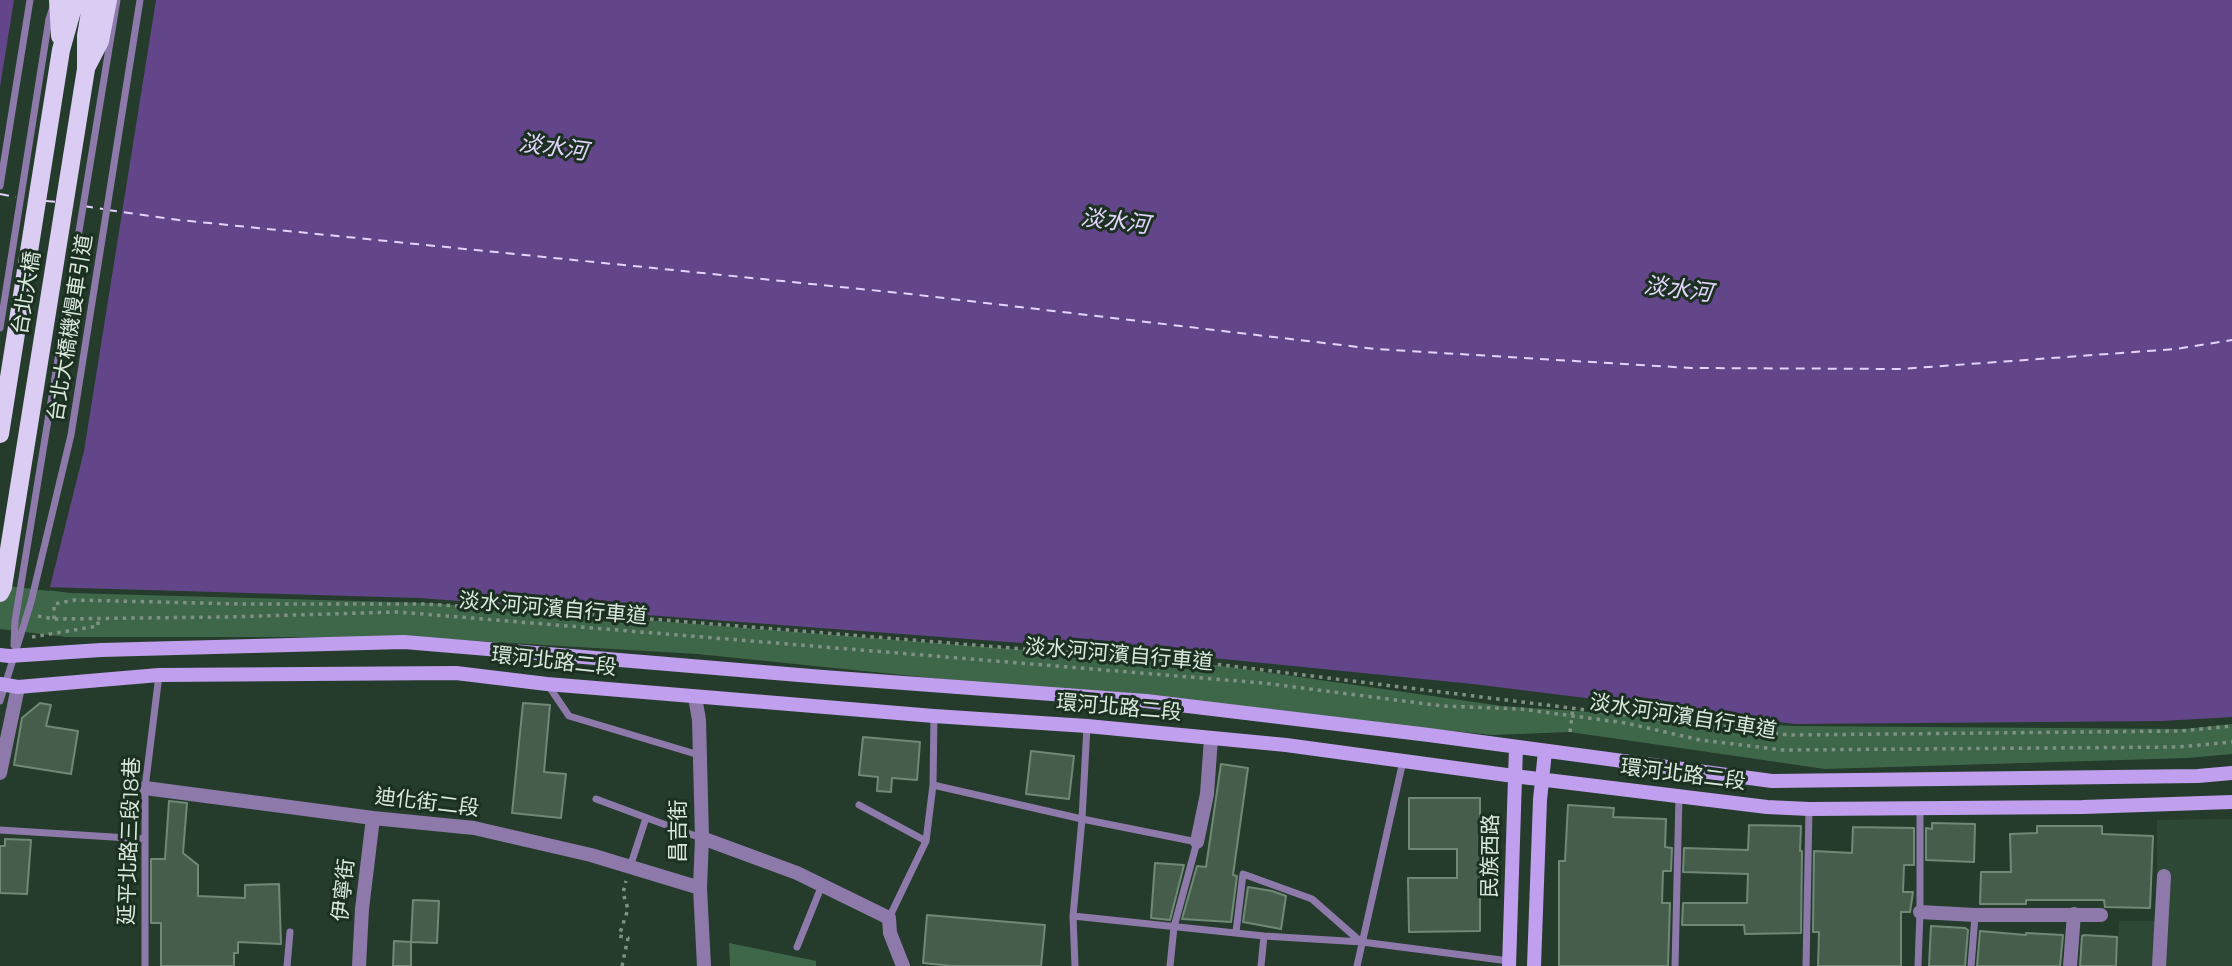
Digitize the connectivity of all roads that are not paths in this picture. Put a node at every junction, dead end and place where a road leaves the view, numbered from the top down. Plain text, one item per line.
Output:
1 (30, 0) edge
2 (57, 0) edge
3 (75, 0) edge
4 (92, 0) edge
5 (108, 0) edge
6 (117, 0) edge
7 (140, 0) edge
8 (61, 50) junction
9 (86, 69) junction
10 (0, 186) edge
11 (0, 328) edge
12 (0, 434) edge
13 (0, 593) edge
14 (7, 656) edge
15 (159, 675) junction
16 (0, 684) edge
17 (547, 684) junction
18 (18, 687) junction
19 (695, 697) junction
20 (0, 701) edge
21 (934, 716) junction
22 (1087, 726) junction
23 (1211, 738) junction
24 (3, 743) edge
25 (1516, 747) junction
26 (1545, 751) junction
27 (699, 755) junction
28 (1403, 761) junction
29 (2232, 773) edge
30 (0, 774) edge
31 (1514, 776) junction
32 (1542, 779) junction
33 (933, 785) junction
34 (145, 788) junction
35 (1679, 796) junction
36 (596, 799) dead end
37 (2232, 802) edge
38 (859, 805) dead end
39 (1920, 807) junction
40 (1810, 809) junction
41 (373, 818) junction
42 (646, 818) junction
43 (1082, 819) junction
44 (0, 830) edge
45 (702, 838) junction
46 (145, 839) junction
47 (926, 841) junction
48 (1197, 842) junction
49 (630, 867) junction
50 (2164, 876) dead end
51 (822, 885) junction
52 (700, 888) junction
53 (1920, 912) junction
54 (2074, 914) junction
55 (1975, 915) junction
56 (2101, 915) dead end
57 (1073, 916) junction
58 (889, 918) junction
59 (1174, 927) junction
60 (290, 932) dead end
61 (1236, 932) junction
62 (1264, 936) junction
63 (1362, 942) junction
64 (797, 947) dead end
65 (1460, 955) junction
66 (1509, 963) edge
67 (145, 966) edge
68 (287, 966) edge
69 (359, 966) edge
70 (704, 966) edge
71 (902, 966) edge
72 (1075, 966) edge
73 (1170, 966) edge
74 (1261, 966) edge
75 (1357, 966) edge
76 (1457, 966) edge
77 (1534, 966) edge
78 (1675, 966) edge
79 (1806, 966) edge
80 (1918, 966) edge
81 (1971, 966) edge
82 (2070, 966) edge
83 (2159, 966) edge

1 - 10 lane
2 - 8 main road
2 - 11 lane
3 - 8 main road, 台北大橋
4 - 9 main road, 台北大橋
5 - 9 main road
6 - 14 lane, 台北大橋機慢車引道
7 - 14 lane, 台北大橋機慢車引道
8 - 12 main road, 台北大橋
9 - 13 main road, 台北大橋
14 - 20 lane, 台北大橋機慢車引道
14 - 25 main road, 環河北路二段
15 - 17 main road, 環河北路二段
15 - 18 main road, 環河北路二段
15 - 34 lane, 延平北路三段18巷
16 - 18 main road, 環河北路二段
17 - 19 main road, 環河北路二段
17 - 27 lane
18 - 24 street
19 - 21 main road, 環河北路二段
19 - 27 street, 昌吉街
21 - 22 main road, 環河北路二段
21 - 33 lane
22 - 23 main road, 環河北路二段
22 - 43 lane
23 - 28 main road, 環河北路二段
23 - 48 street
24 - 30 street
25 - 26 main road, 環河北路二段
25 - 31 main road, 民族西路
26 - 29 main road, 環河北路二段
26 - 32 main road
27 - 45 street, 昌吉街
28 - 31 main road, 環河北路二段
28 - 63 lane
31 - 32 main road, 環河北路二段
31 - 66 main road, 民族西路
32 - 35 main road, 環河北路二段
32 - 77 main road
33 - 43 lane
33 - 47 lane
34 - 41 street, 迪化街二段
34 - 46 lane, 延平北路三段18巷
35 - 40 main road, 環河北路二段
35 - 78 lane
36 - 42 lane
37 - 39 main road, 環河北路二段
38 - 47 lane
39 - 40 main road, 環河北路二段
39 - 53 lane
40 - 79 lane
41 - 49 street, 迪化街二段
41 - 69 street, 伊寧街
42 - 45 lane
42 - 49 lane
43 - 48 lane
43 - 57 lane
44 - 46 lane
45 - 51 street
45 - 52 street, 昌吉街
46 - 67 lane, 延平北路三段18巷
47 - 58 lane
48 - 59 lane
49 - 52 street, 迪化街二段
50 - 83 street
51 - 58 street
51 - 64 lane
52 - 70 street, 昌吉街
53 - 55 street
53 - 80 lane
54 - 55 street
54 - 56 street
54 - 82 street
55 - 81 lane
57 - 59 lane
57 - 72 lane
58 - 71 street
59 - 61 lane
59 - 73 lane
60 - 68 lane
61 - 62 lane
61 - 63 lane
62 - 63 lane
62 - 74 lane
63 - 65 lane
63 - 75 lane
65 - 66 lane
65 - 76 lane

